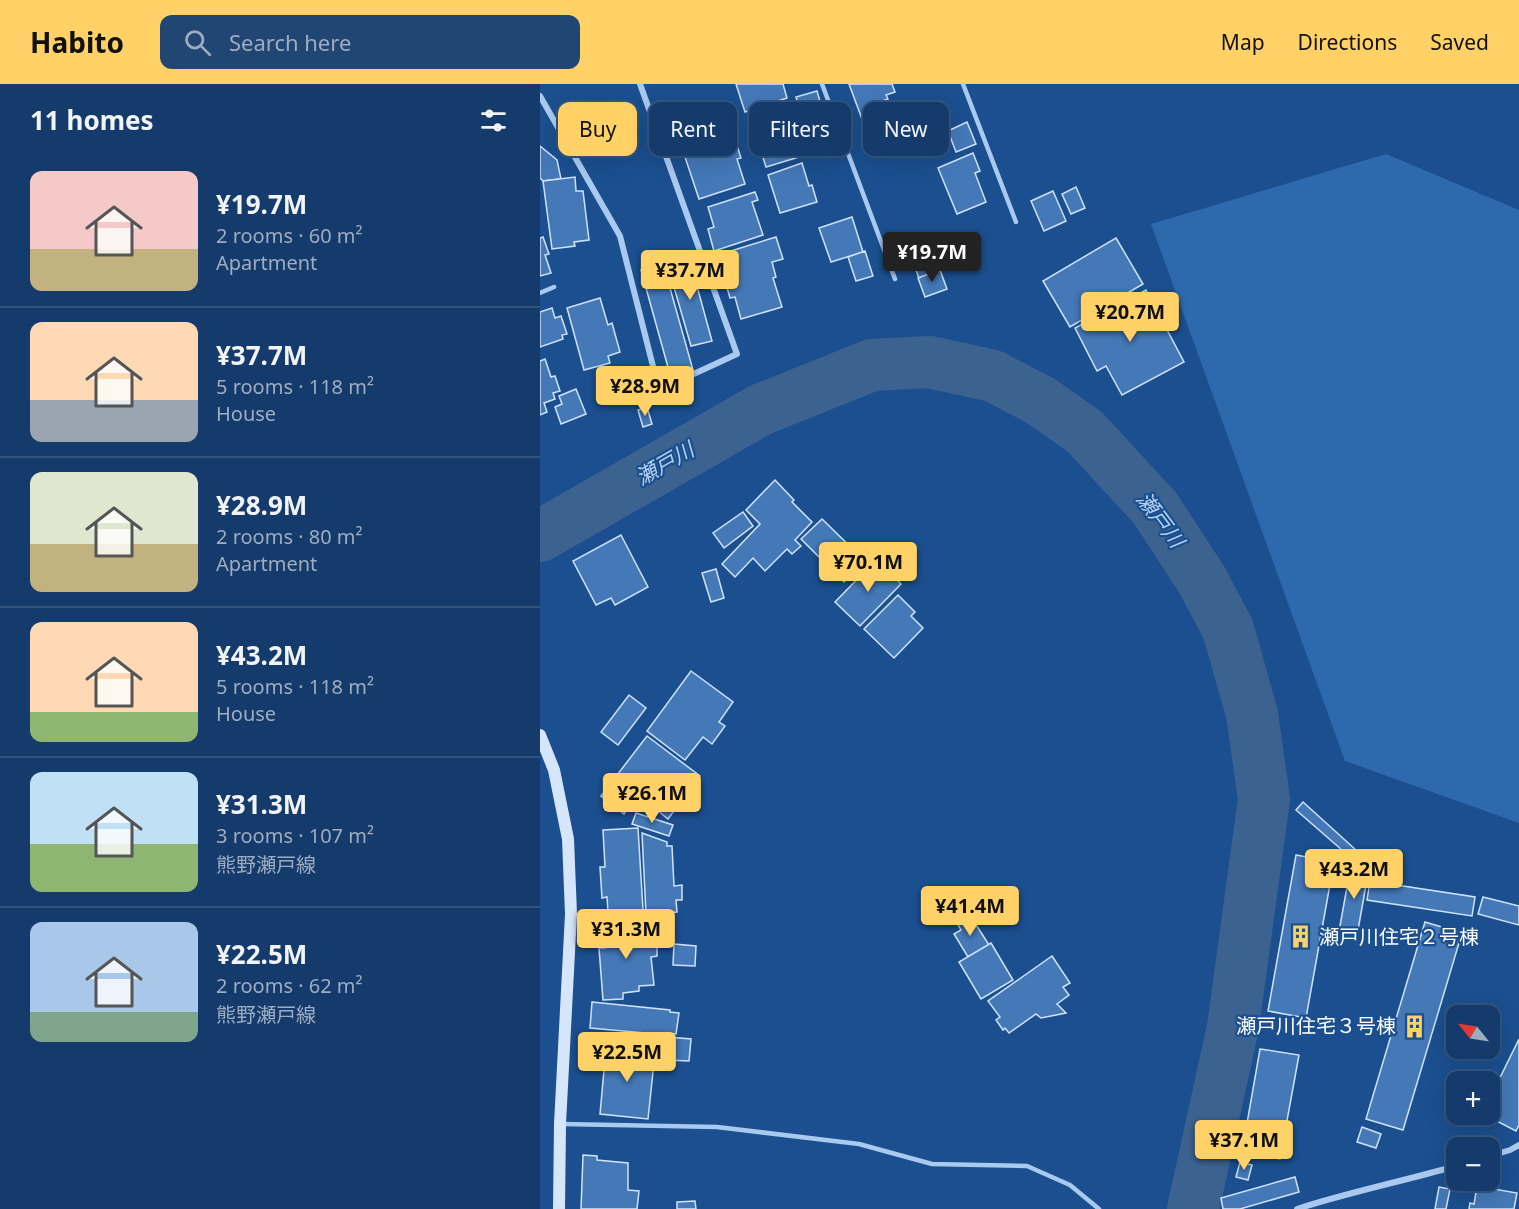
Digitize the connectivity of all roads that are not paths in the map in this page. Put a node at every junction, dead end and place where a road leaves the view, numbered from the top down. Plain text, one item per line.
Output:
1 (640, 84) edge
2 (822, 84) edge
3 (963, 84) edge
4 (540, 96) edge
5 (1017, 222) dead end
6 (895, 279) dead end
7 (554, 287) dead end
8 (540, 292) edge
9 (540, 735) edge
10 (560, 1124) junction
11 (1519, 1145) edge
12 (1500, 1153) edge
13 (1446, 1169) edge
14 (559, 1209) edge
15 (1099, 1209) edge
16 (1297, 1209) edge

1 - 4 street
2 - 6 lane
3 - 5 lane
7 - 8 lane
9 - 10 main road
10 - 14 main road
10 - 15 lane
11 - 12 street
13 - 16 street

